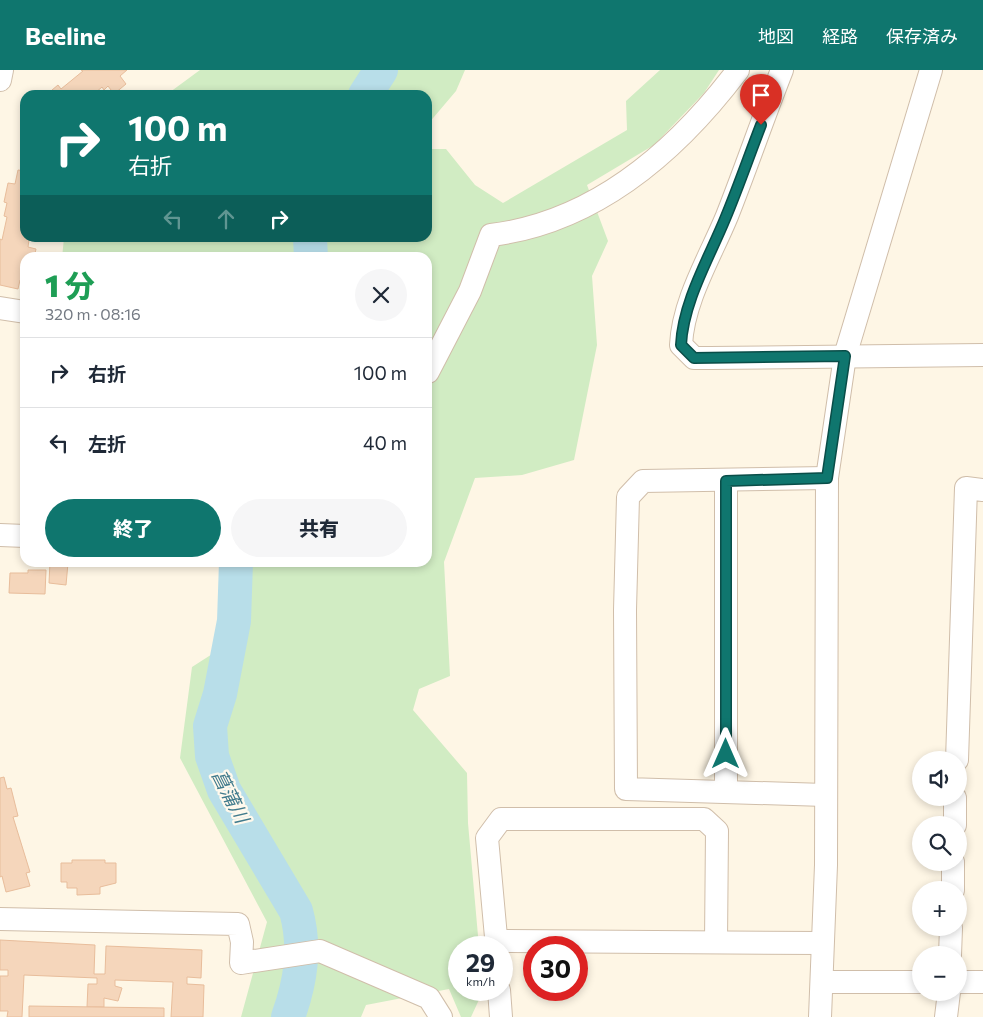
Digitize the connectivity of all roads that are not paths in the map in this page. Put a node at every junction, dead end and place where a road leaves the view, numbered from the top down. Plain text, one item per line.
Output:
1 (2, 70) edge
2 (738, 70) edge
3 (782, 70) edge
4 (931, 70) edge
5 (0, 80) edge
6 (0, 308) edge
7 (20, 311) edge
8 (983, 355) edge
9 (845, 356) junction
10 (432, 364) edge
11 (827, 478) junction
12 (726, 481) junction
13 (983, 490) edge
14 (0, 535) edge
15 (20, 536) edge
16 (957, 751) edge
17 (726, 791) junction
18 (825, 795) junction
19 (0, 918) edge
20 (496, 936) edge
21 (716, 942) junction
22 (822, 943) junction
23 (513, 944) edge
24 (822, 982) junction
25 (912, 982) edge
26 (967, 982) edge
27 (983, 982) edge
28 (499, 1001) edge
29 (948, 1001) edge
30 (441, 1017) edge
31 (500, 1017) edge
32 (820, 1017) edge
33 (946, 1017) edge

1 - 5 street
2 - 10 street
3 - 9 street
4 - 9 street
6 - 7 street
8 - 9 street
9 - 11 street
11 - 12 street
11 - 18 street
12 - 17 street
12 - 17 street
13 - 16 street
14 - 15 street
17 - 18 street
18 - 22 street
19 - 30 street
20 - 21 street
21 - 22 street
21 - 23 street
22 - 24 street
24 - 25 street
24 - 32 street
26 - 27 street
28 - 31 street
29 - 33 street

